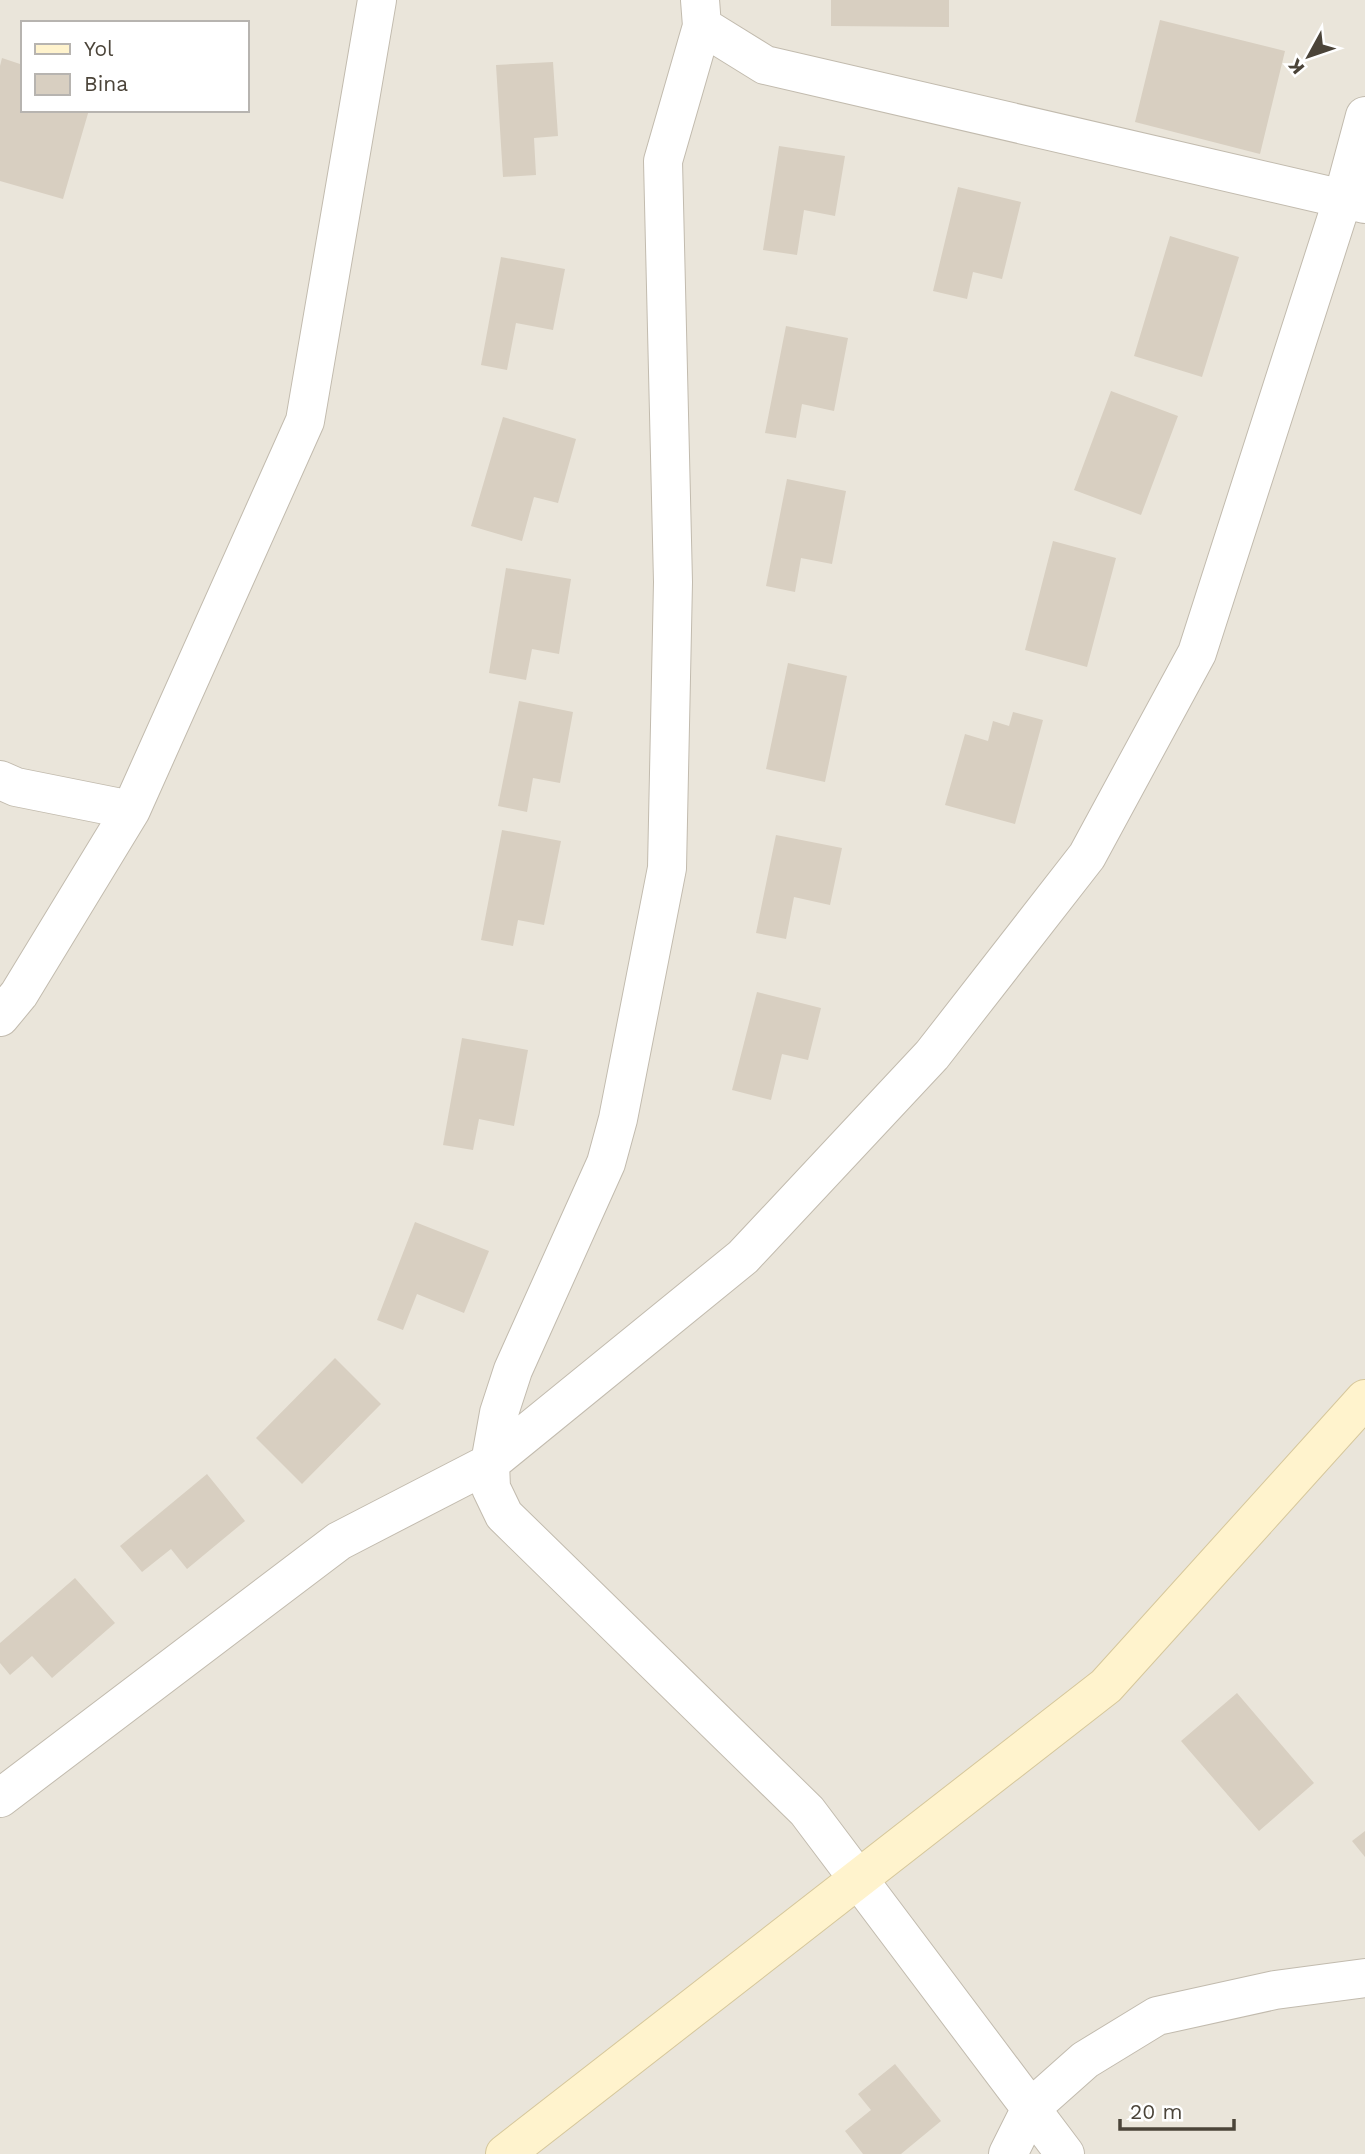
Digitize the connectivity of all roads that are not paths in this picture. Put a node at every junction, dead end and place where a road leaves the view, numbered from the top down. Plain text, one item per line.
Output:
1 (377, 0) edge
2 (701, 13) edge
3 (1365, 116) edge
4 (1354, 201) edge
5 (0, 780) edge
6 (131, 810) junction
7 (0, 1017) edge
8 (1365, 1399) edge
9 (491, 1463) junction
10 (0, 1798) edge
11 (858, 1879) junction
12 (1365, 1978) edge
13 (1031, 2108) junction
14 (505, 2154) edge
15 (1008, 2154) edge
16 (1065, 2154) edge

1 - 6 street
2 - 4 street
2 - 9 street
3 - 4 street
4 - 9 street
5 - 6 street
6 - 7 street
8 - 11 street
9 - 10 street
9 - 11 street
11 - 13 street
11 - 14 street
12 - 13 street
13 - 15 street
13 - 16 street

